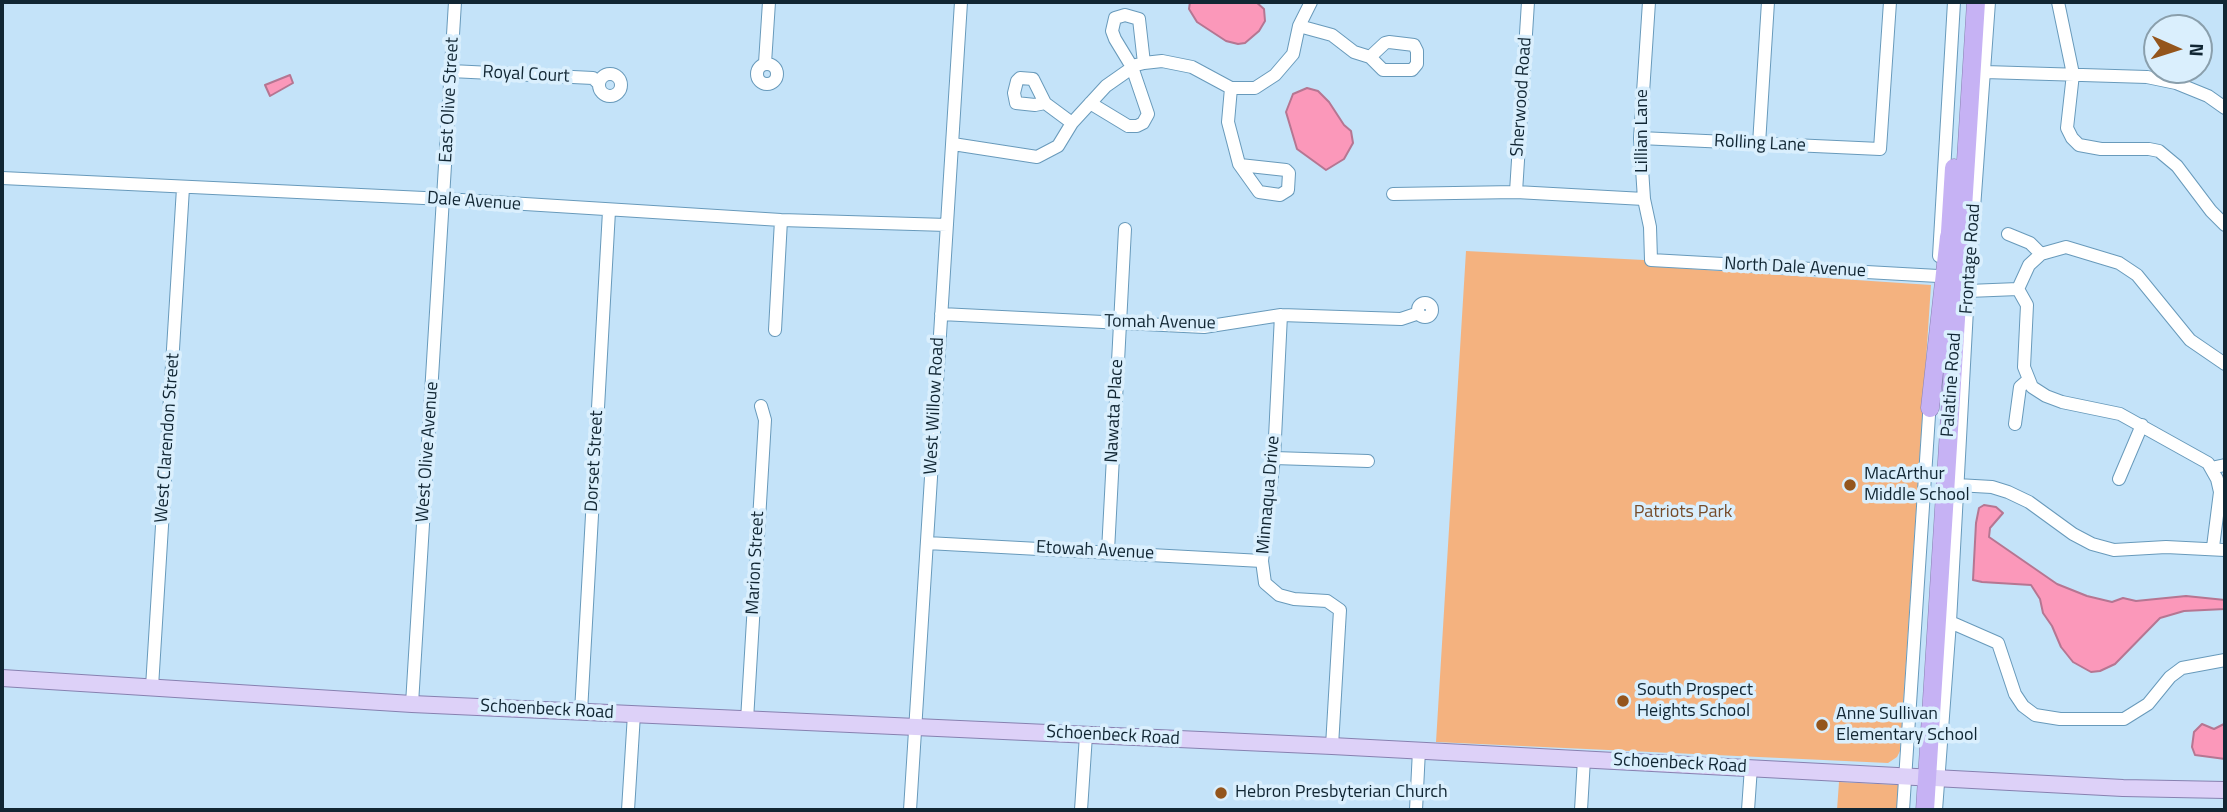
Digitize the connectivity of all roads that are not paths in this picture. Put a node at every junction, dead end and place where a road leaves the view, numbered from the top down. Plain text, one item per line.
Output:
1 (456, 2) edge
2 (769, 2) edge
3 (961, 2) edge
4 (1311, 2) edge
5 (1528, 2) edge
6 (1648, 2) edge
7 (1768, 2) edge
8 (1890, 2) edge
9 (1954, 2) edge
10 (1965, 2) edge
11 (1976, 2) edge
12 (1989, 2) edge
13 (2058, 2) edge
14 (1299, 26) junction
15 (1370, 57) dead end
16 (765, 64) dead end
17 (1138, 65) junction
18 (451, 71) junction
19 (1985, 72) junction
20 (2073, 74) junction
21 (599, 83) dead end
22 (1231, 88) junction
23 (1045, 103) dead end
24 (1090, 103) junction
25 (2225, 108) edge
26 (1072, 123) junction
27 (1640, 138) junction
28 (953, 144) junction
29 (1759, 144) junction
30 (1240, 165) dead end
31 (2, 178) edge
32 (183, 188) junction
33 (1516, 192) junction
34 (1393, 194) dead end
35 (445, 199) junction
36 (1644, 199) junction
37 (609, 211) junction
38 (1951, 213) junction
39 (781, 220) junction
40 (947, 225) junction
41 (2225, 225) edge
42 (1125, 229) dead end
43 (2008, 234) dead end
44 (2041, 254) junction
45 (1651, 260) joint
46 (1938, 276) junction
47 (2018, 289) junction
48 (1968, 291) junction
49 (1419, 313) dead end
50 (941, 314) junction
51 (1281, 315) junction
52 (1120, 324) junction
53 (775, 330) dead end
54 (2225, 364) edge
55 (2028, 380) junction
56 (761, 407) dead end
57 (1930, 408) junction
58 (2015, 424) dead end
59 (2142, 425) junction
60 (1274, 458) junction
61 (1368, 461) dead end
62 (2225, 465) edge
63 (2211, 468) junction
64 (2119, 480) dead end
65 (1957, 485) junction
66 (927, 543) junction
67 (2219, 548) edge
68 (1108, 551) junction
69 (1262, 561) junction
70 (1950, 622) junction
71 (1983, 635) junction
72 (1948, 644) junction
73 (2225, 660) edge
74 (2, 678) edge
75 (152, 687) junction
76 (412, 704) junction
77 (581, 712) junction
78 (635, 714) junction
79 (747, 720) junction
80 (916, 727) junction
81 (1086, 734) junction
82 (1332, 746) junction
83 (1419, 750) junction
84 (1584, 759) junction
85 (1751, 767) junction
86 (1921, 776) junction
87 (2225, 790) edge
88 (628, 810) edge
89 (910, 810) edge
90 (1081, 810) edge
91 (1416, 810) edge
92 (1581, 810) edge
93 (1748, 810) edge
94 (1903, 810) edge
95 (1914, 810) edge
96 (1925, 810) edge
97 (1936, 810) edge

1 - 18 street, East Olive Street
2 - 16 street
3 - 28 street, West Willow Road
4 - 14 street
5 - 33 street, Sherwood Road
6 - 27 street, Lillian Lane
7 - 29 street
8 - 29 street, Rolling Lane
9 - 46 street, Frontage Road
10 - 38 highway, Palatine Road
11 - 86 highway, Palatine Road
12 - 19 street, Frontage Road
13 - 20 street
14 - 15 street
14 - 22 street
17 - 22 street
17 - 24 street
17 - 24 street
18 - 21 street, Royal Court
18 - 35 street, East Olive Street
19 - 20 street
19 - 48 street, Frontage Road
20 - 25 street
20 - 41 street
22 - 30 street
23 - 26 street
24 - 26 street
26 - 28 street
27 - 29 street, Rolling Lane
27 - 36 street, Lillian Lane
28 - 40 street, West Willow Road
31 - 32 street, Dale Avenue
32 - 35 street, Dale Avenue
32 - 75 street, West Clarendon Street
33 - 34 street
33 - 36 street
35 - 37 street, Dale Avenue
35 - 76 street, West Olive Avenue
36 - 45 street, Lillian Lane
37 - 39 street, Dale Avenue
37 - 77 street, Dorset Street
38 - 57 highway
38 - 86 highway, Palatine Road
39 - 40 street, Dale Avenue
39 - 53 street
40 - 50 street, West Willow Road
42 - 52 street, Nawata Place
43 - 44 street
44 - 47 street
44 - 54 street
45 - 46 street, North Dale Avenue
46 - 57 street, Frontage Road
47 - 48 street
47 - 55 street
48 - 65 street, Frontage Road
49 - 51 street, Tomah Avenue
50 - 52 street, Tomah Avenue
50 - 66 street, West Willow Road
51 - 52 street, Tomah Avenue
51 - 60 street, Minnaqua Drive
52 - 68 street, Nawata Place
55 - 58 street
55 - 59 street
56 - 79 street, Marion Street
57 - 86 street, Frontage Road
59 - 63 street
59 - 64 street
60 - 61 street
60 - 69 street, Minnaqua Drive
62 - 63 street
63 - 67 street
65 - 67 street
65 - 70 street, Frontage Road
66 - 68 street, Etowah Avenue
66 - 80 street, West Willow Road
68 - 69 street, Etowah Avenue
69 - 82 street, Minnaqua Drive
70 - 71 street
70 - 72 street, Frontage Road
71 - 72 street
71 - 73 street
72 - 86 street, Frontage Road
74 - 75 main road, Schoenbeck Road
75 - 76 main road, Schoenbeck Road
76 - 77 main road, Schoenbeck Road
77 - 78 main road, Schoenbeck Road
78 - 79 main road, Schoenbeck Road
78 - 88 street
79 - 80 main road, Schoenbeck Road
80 - 81 main road, Schoenbeck Road
80 - 89 street, West Willow Road
81 - 82 main road, Schoenbeck Road
81 - 90 street
82 - 83 main road, Schoenbeck Road
83 - 84 main road, Schoenbeck Road
83 - 91 street
84 - 85 main road, Schoenbeck Road
84 - 92 street
85 - 86 main road, Schoenbeck Road
85 - 93 street
86 - 87 main road, Schoenbeck Road
86 - 94 street, Frontage Road
86 - 95 highway, Palatine Road
86 - 96 highway, Palatine Road
86 - 97 street, Frontage Road

